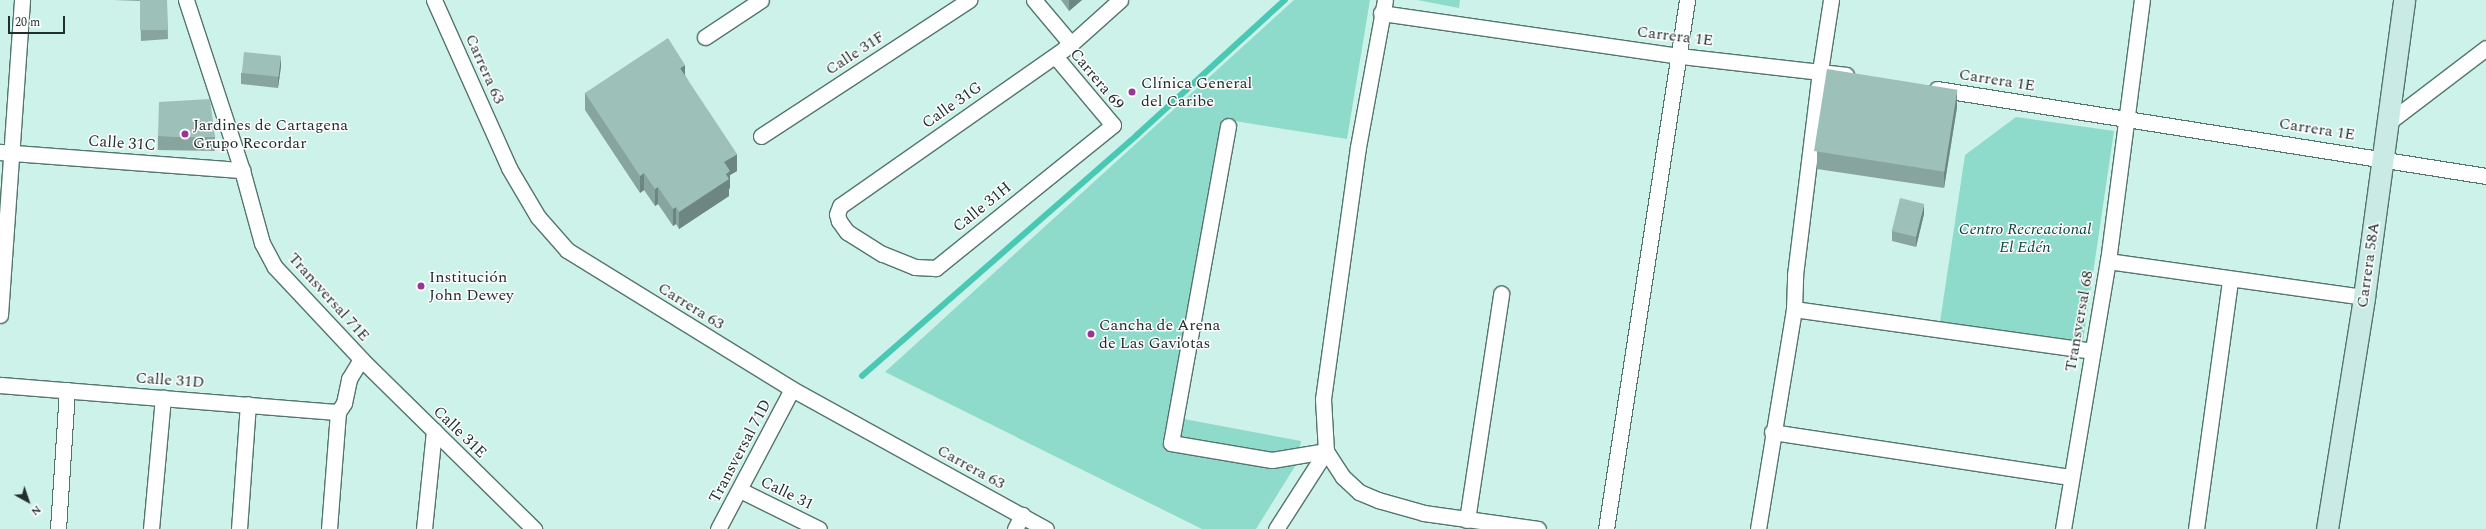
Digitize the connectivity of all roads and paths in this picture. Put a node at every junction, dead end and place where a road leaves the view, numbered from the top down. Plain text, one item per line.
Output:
1 (22, 0) edge
2 (186, 0) edge
3 (434, 0) edge
4 (761, 0) edge
5 (969, 0) edge
6 (1034, 0) edge
7 (1120, 0) edge
8 (1687, 0) edge
9 (1831, 0) edge
10 (2142, 0) edge
11 (2404, 0) edge
12 (1383, 7) edge
13 (705, 37) dead end
14 (1071, 44) junction
15 (2486, 48) edge
16 (1054, 56) junction
17 (1680, 56) junction
18 (1820, 71) junction
19 (1859, 77) edge
20 (1922, 86) edge
21 (2126, 118) junction
22 (2389, 122) junction
23 (1113, 125) joint
24 (1228, 126) dead end
25 (761, 136) dead end
26 (6, 153) edge
27 (2384, 158) junction
28 (242, 170) junction
29 (2486, 176) edge
30 (863, 243) joint
31 (2108, 261) junction
32 (2230, 280) junction
33 (1501, 294) dead end
34 (2364, 297) junction
35 (1794, 309) junction
36 (0, 315) edge
37 (2091, 351) junction
38 (362, 359) junction
39 (0, 385) edge
40 (792, 389) junction
41 (67, 390) junction
42 (163, 398) junction
43 (248, 404) junction
44 (338, 412) junction
45 (434, 431) junction
46 (1772, 432) junction
47 (1326, 451) junction
48 (2071, 477) junction
49 (740, 490) junction
50 (1022, 515) junction
51 (1467, 520) junction
52 (58, 529) edge
53 (151, 529) edge
54 (239, 529) edge
55 (329, 529) edge
56 (424, 529) edge
57 (534, 529) edge
58 (718, 529) edge
59 (819, 529) edge
60 (1015, 529) edge
61 (1046, 529) edge
62 (1276, 529) edge
63 (1538, 529) edge
64 (1606, 529) edge
65 (1758, 529) edge
66 (2062, 529) edge
67 (2196, 529) edge
68 (2327, 529) edge

1 - 26 street
2 - 28 street, Transversal 71E
3 - 40 street, Carrera 63
4 - 13 street
5 - 25 street, Calle 31F
6 - 14 street, Carrera 69
7 - 14 street, Calle 31G
8 - 17 street
9 - 18 street
10 - 21 street, Transversal 68
11 - 22 street, Carrera 58A
12 - 17 street, Carrera 1E
12 - 47 street
14 - 16 street, Calle 31G
15 - 22 street
16 - 23 street, Carrera 69
16 - 30 street, Calle 31G
17 - 18 street, Carrera 1E
17 - 64 street
18 - 19 street, Carrera 1E
18 - 35 street
20 - 21 street, Carrera 1E
21 - 27 street, Carrera 1E
21 - 31 street, Transversal 68
22 - 27 street, Carrera 58A
23 - 30 street, Calle 31H
24 - 47 street
26 - 28 street, Calle 31C
26 - 36 street
27 - 29 street, Carrera 1E
27 - 34 street, Carrera 58A
28 - 38 street, Transversal 71E
31 - 32 street
31 - 37 street, Transversal 68
32 - 34 street
32 - 67 street
33 - 51 street
34 - 68 street, Carrera 58A
35 - 37 street
35 - 46 street
37 - 48 street, Transversal 68
38 - 44 street, Transversal 71E
38 - 45 street, Calle 31E
39 - 41 street, Calle 31D
40 - 49 street, Transversal 71D
40 - 50 street, Carrera 63
41 - 42 street, Calle 31D
41 - 52 street
42 - 43 street, Calle 31D
42 - 53 street
43 - 44 street, Calle 31D
43 - 54 street
44 - 55 street, Transversal 71E
45 - 56 street
45 - 57 street, Calle 31E
46 - 48 street
46 - 65 street
47 - 51 street
47 - 62 street
48 - 66 street, Transversal 68
49 - 58 street, Transversal 71D
49 - 59 street, Calle 31
50 - 60 street
50 - 61 street, Carrera 63
51 - 63 street

